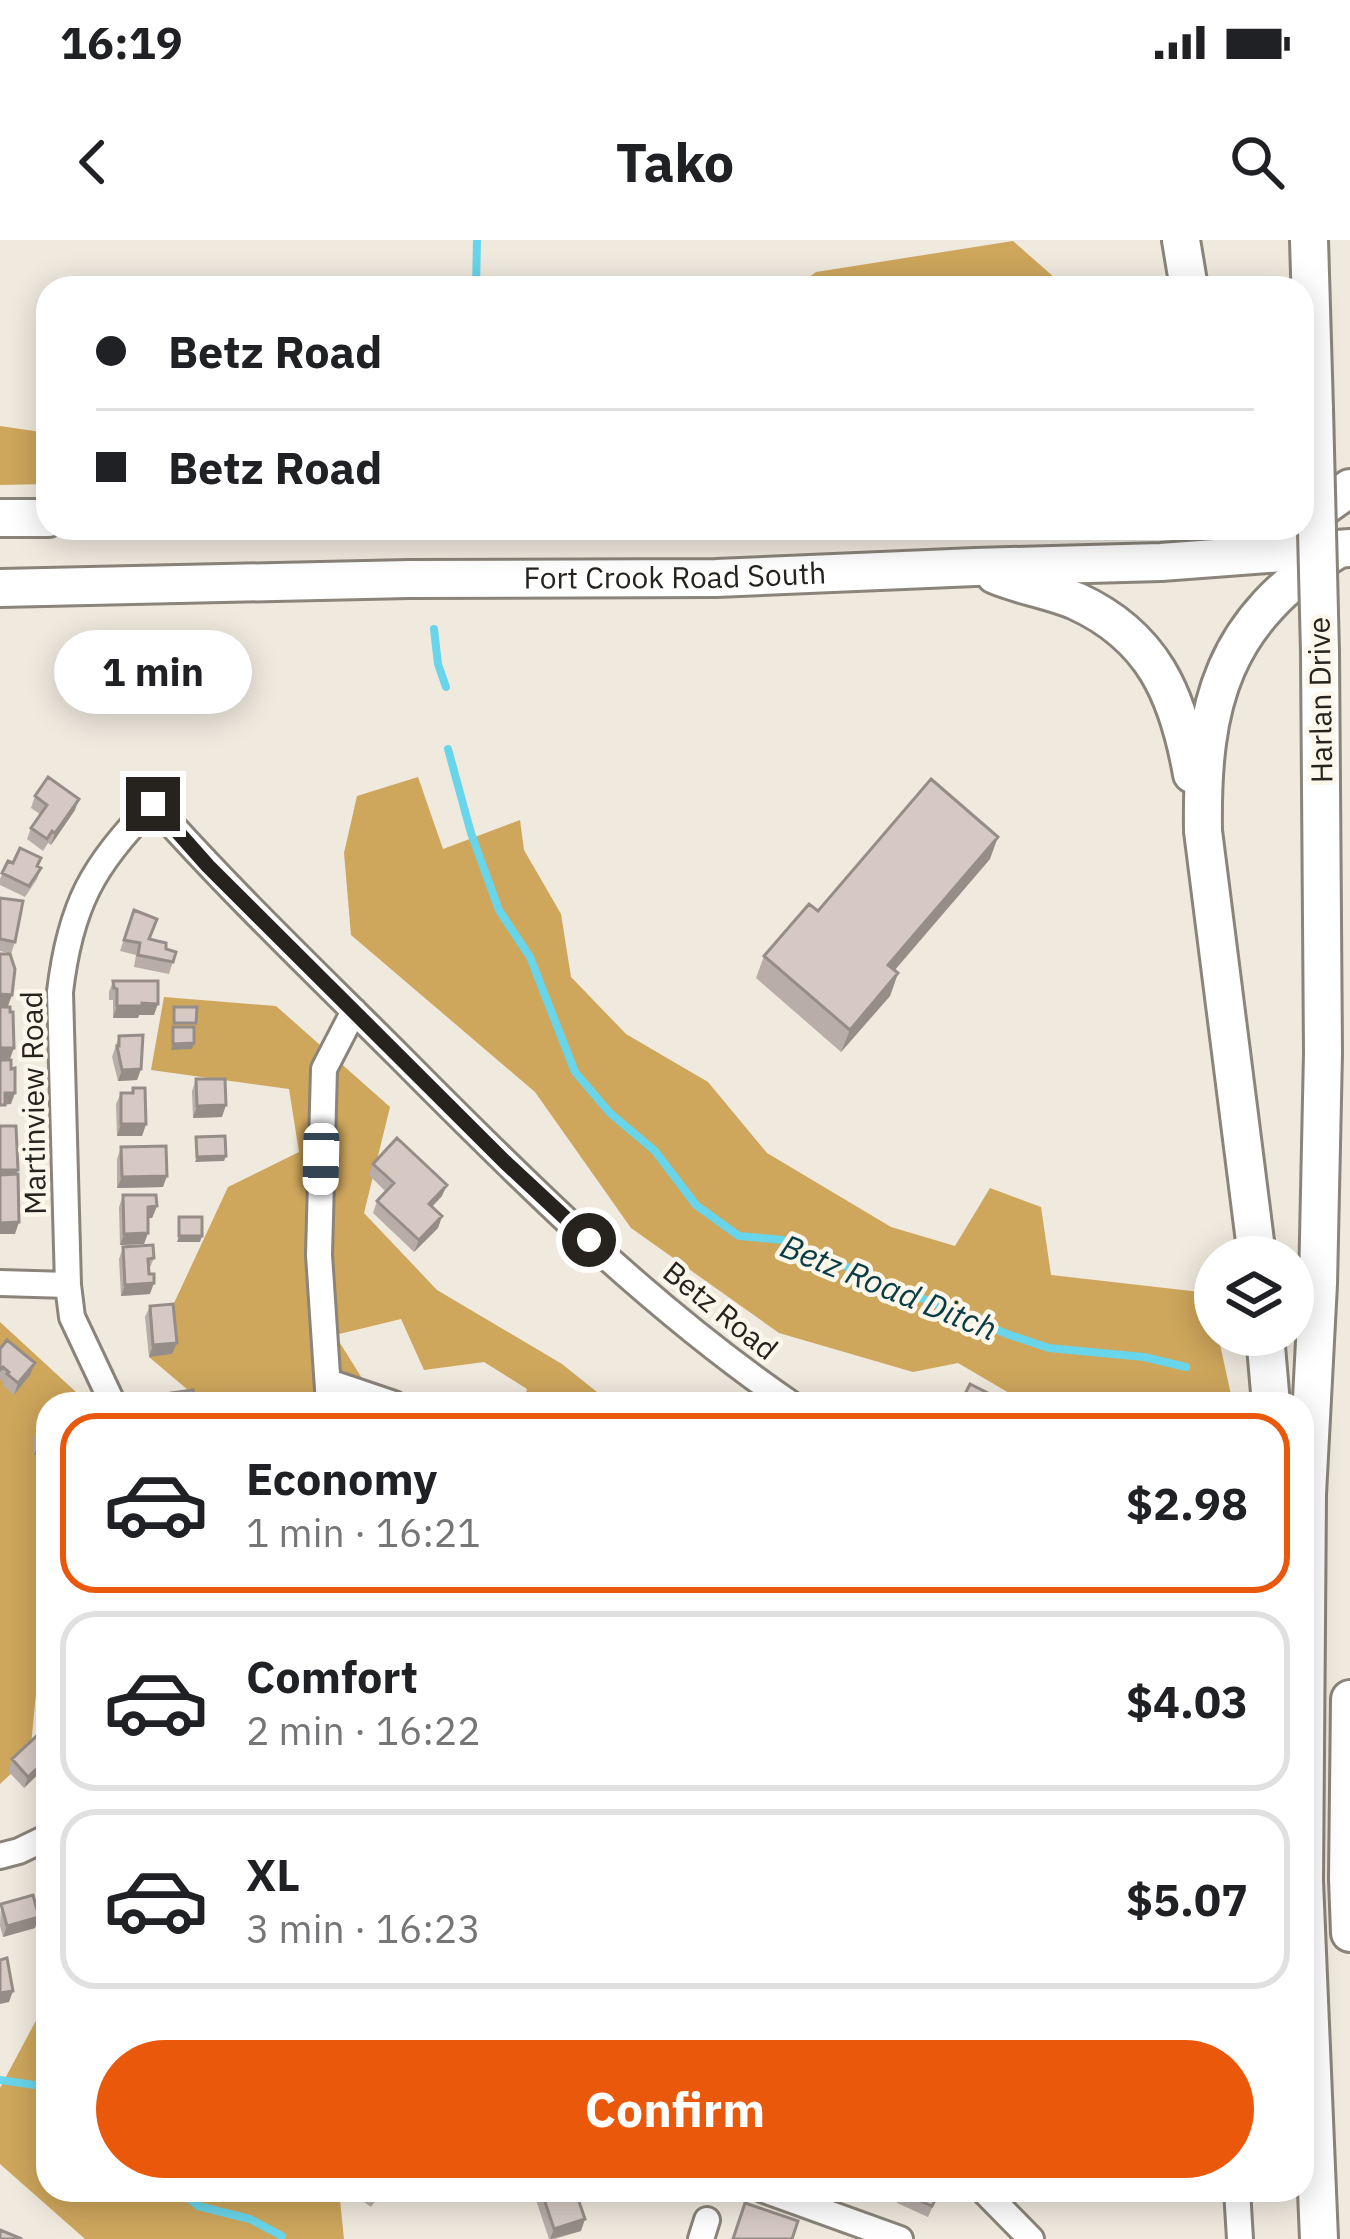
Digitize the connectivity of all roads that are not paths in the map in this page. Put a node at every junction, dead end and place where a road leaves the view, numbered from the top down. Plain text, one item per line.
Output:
1 (1169, 240) edge
2 (1181, 240) edge
3 (1309, 240) edge
4 (1164, 276) edge
5 (1187, 276) edge
6 (1310, 276) edge
7 (1314, 409) edge
8 (0, 518) edge
9 (36, 518) edge
10 (1314, 533) edge
11 (1263, 540) edge
12 (1347, 548) edge
13 (1217, 559) junction
14 (975, 567) junction
15 (0, 588) edge
16 (153, 804) joint
17 (1203, 831) junction
18 (354, 1011) junction
19 (1254, 1236) edge
20 (0, 1283) edge
21 (68, 1285) junction
22 (1267, 1356) edge
23 (107, 1392) edge
24 (329, 1392) edge
25 (773, 1392) edge
26 (1270, 1392) edge
27 (1312, 1392) edge
28 (1350, 1699) edge
29 (36, 1843) edge
30 (0, 1856) edge
31 (1349, 1870) edge
32 (1350, 1933) edge
33 (1314, 2125) edge
34 (797, 2202) edge
35 (995, 2202) edge
36 (1238, 2202) edge
37 (900, 2239) edge
38 (1031, 2239) edge
39 (1240, 2239) edge
40 (1319, 2239) edge

1 - 4 main road
2 - 5 main road
3 - 6 main road, Harlan Drive, bridge
7 - 27 main road, Harlan Drive, bridge
8 - 9 main road
10 - 12 main road
11 - 13 main road
12 - 13 main road, Fort Crook Road South
12 - 17 main road
13 - 14 main road, Fort Crook Road South
14 - 15 main road, Fort Crook Road South
14 - 17 main road
16 - 18 street, Betz Road
16 - 21 street, Martinview Road
17 - 19 main road
18 - 24 street
18 - 25 street, Betz Road
20 - 21 street
21 - 23 street, Martinview Road
22 - 26 main road
28 - 31 main road
29 - 30 street
31 - 32 main road
33 - 40 main road, Harlan Drive
34 - 37 street
35 - 38 street
36 - 39 street

